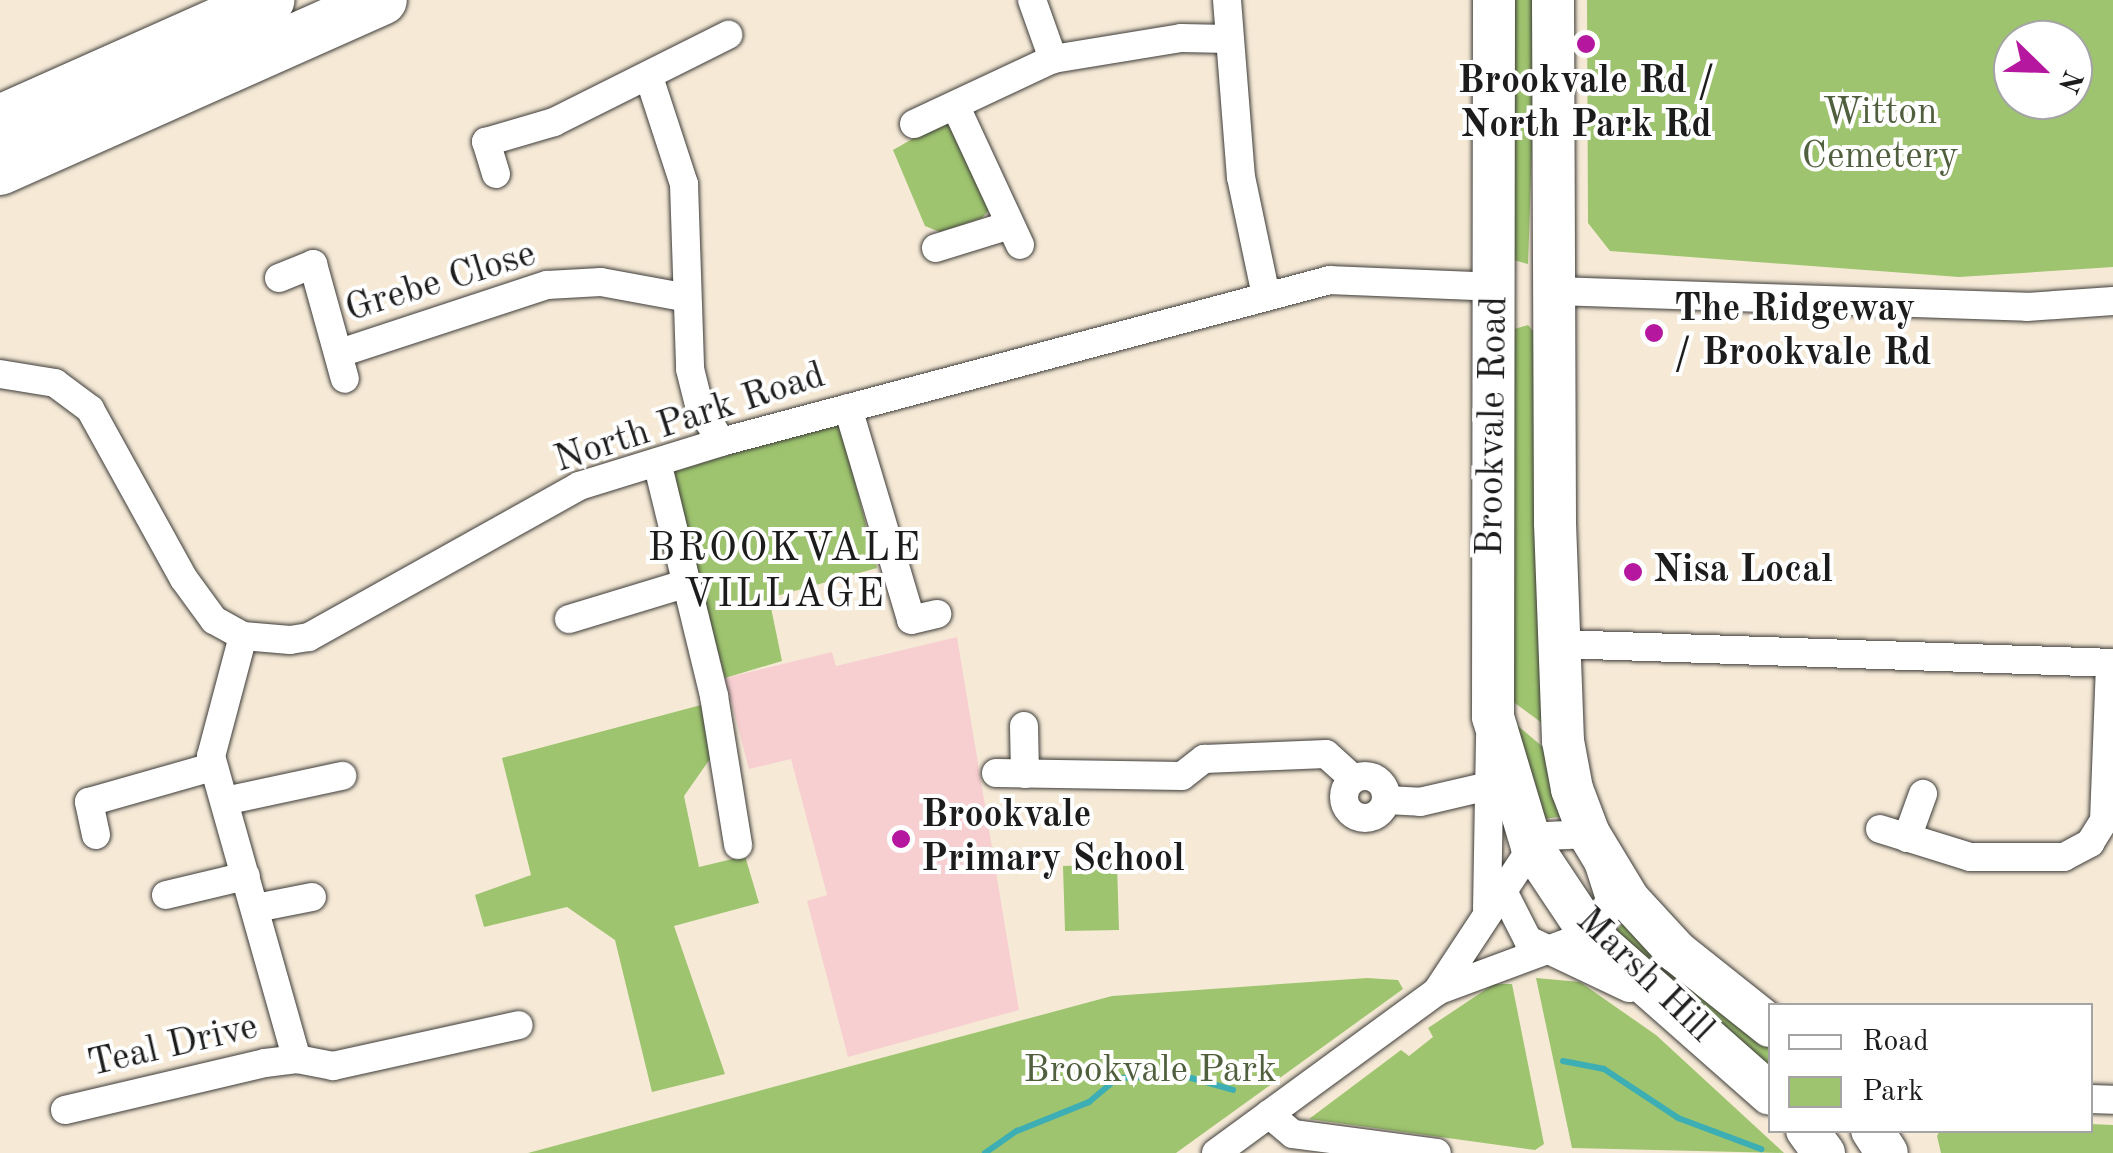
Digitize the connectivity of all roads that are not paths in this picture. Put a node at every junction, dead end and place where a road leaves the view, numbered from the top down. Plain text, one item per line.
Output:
1 (270, 0) edge
2 (382, 0) edge
3 (1032, 0) edge
4 (1227, 0) edge
5 (1494, 0) edge
6 (1553, 0) edge
7 (728, 35) dead end
8 (1229, 39) junction
9 (1053, 59) junction
10 (649, 77) junction
11 (956, 107) junction
12 (0, 120) edge
13 (914, 124) dead end
14 (0, 170) edge
15 (496, 174) dead end
16 (936, 248) dead end
17 (279, 278) dead end
18 (1497, 286) junction
19 (1555, 291) junction
20 (1266, 296) junction
21 (683, 297) junction
22 (2113, 300) edge
23 (0, 374) edge
24 (848, 408) junction
25 (721, 442) junction
26 (658, 466) junction
27 (684, 584) junction
28 (936, 614) dead end
29 (570, 618) dead end
30 (242, 636) junction
31 (1559, 644) junction
32 (2111, 663) edge
33 (1493, 717) junction
34 (1024, 726) dead end
35 (212, 767) junction
36 (342, 776) dead end
37 (1488, 786) junction
38 (1923, 794) dead end
39 (226, 801) junction
40 (2109, 801) edge
41 (1589, 834) junction
42 (96, 835) dead end
43 (738, 845) dead end
44 (1532, 847) junction
45 (246, 876) junction
46 (166, 896) dead end
47 (312, 897) dead end
48 (1495, 901) junction
49 (256, 908) junction
50 (1592, 937) junction
51 (1545, 952) junction
52 (1436, 992) junction
53 (1762, 1013) edge
54 (518, 1025) dead end
55 (1702, 1033) junction
56 (298, 1059) junction
57 (1768, 1092) edge
58 (65, 1110) dead end
59 (1269, 1114) junction
60 (1216, 1153) edge
61 (1437, 1153) edge

1 - 12 highway
2 - 14 highway
3 - 9 street
4 - 8 street
5 - 18 main road, Brookvale Road
6 - 19 main road, Brookvale Road
7 - 10 street
8 - 9 street
8 - 20 street
9 - 11 street
10 - 15 street
10 - 21 street
11 - 13 street
11 - 16 street
17 - 21 street, Grebe Close
18 - 19 main road
18 - 20 street, North Park Road
18 - 33 main road, Brookvale Road
19 - 22 street
19 - 31 main road, Brookvale Road
20 - 24 street, North Park Road
21 - 25 street
23 - 30 street
24 - 25 street, North Park Road
24 - 28 street
25 - 26 street, North Park Road
26 - 27 street
26 - 30 street, North Park Road
27 - 29 street
27 - 43 street
30 - 35 street
31 - 32 street
31 - 41 main road, Brookvale Road
32 - 40 street
33 - 37 street
33 - 44 main road, Brookvale Road
34 - 37 street
35 - 39 street, Teal Drive
35 - 42 street
36 - 39 street
37 - 48 street
38 - 40 street
39 - 45 street, Teal Drive
41 - 44 street
41 - 50 street
41 - 53 main road, Marsh Hill
44 - 48 street
44 - 50 main road, Marsh Hill
45 - 46 street
45 - 49 street, Teal Drive
47 - 49 street
48 - 51 street
48 - 52 street
49 - 56 street, Teal Drive
50 - 51 street
50 - 55 main road, Marsh Hill
51 - 52 street
51 - 55 street
52 - 59 street
54 - 56 street, Teal Drive
55 - 57 main road, Marsh Hill
56 - 58 street, Teal Drive
59 - 60 street
59 - 61 street

